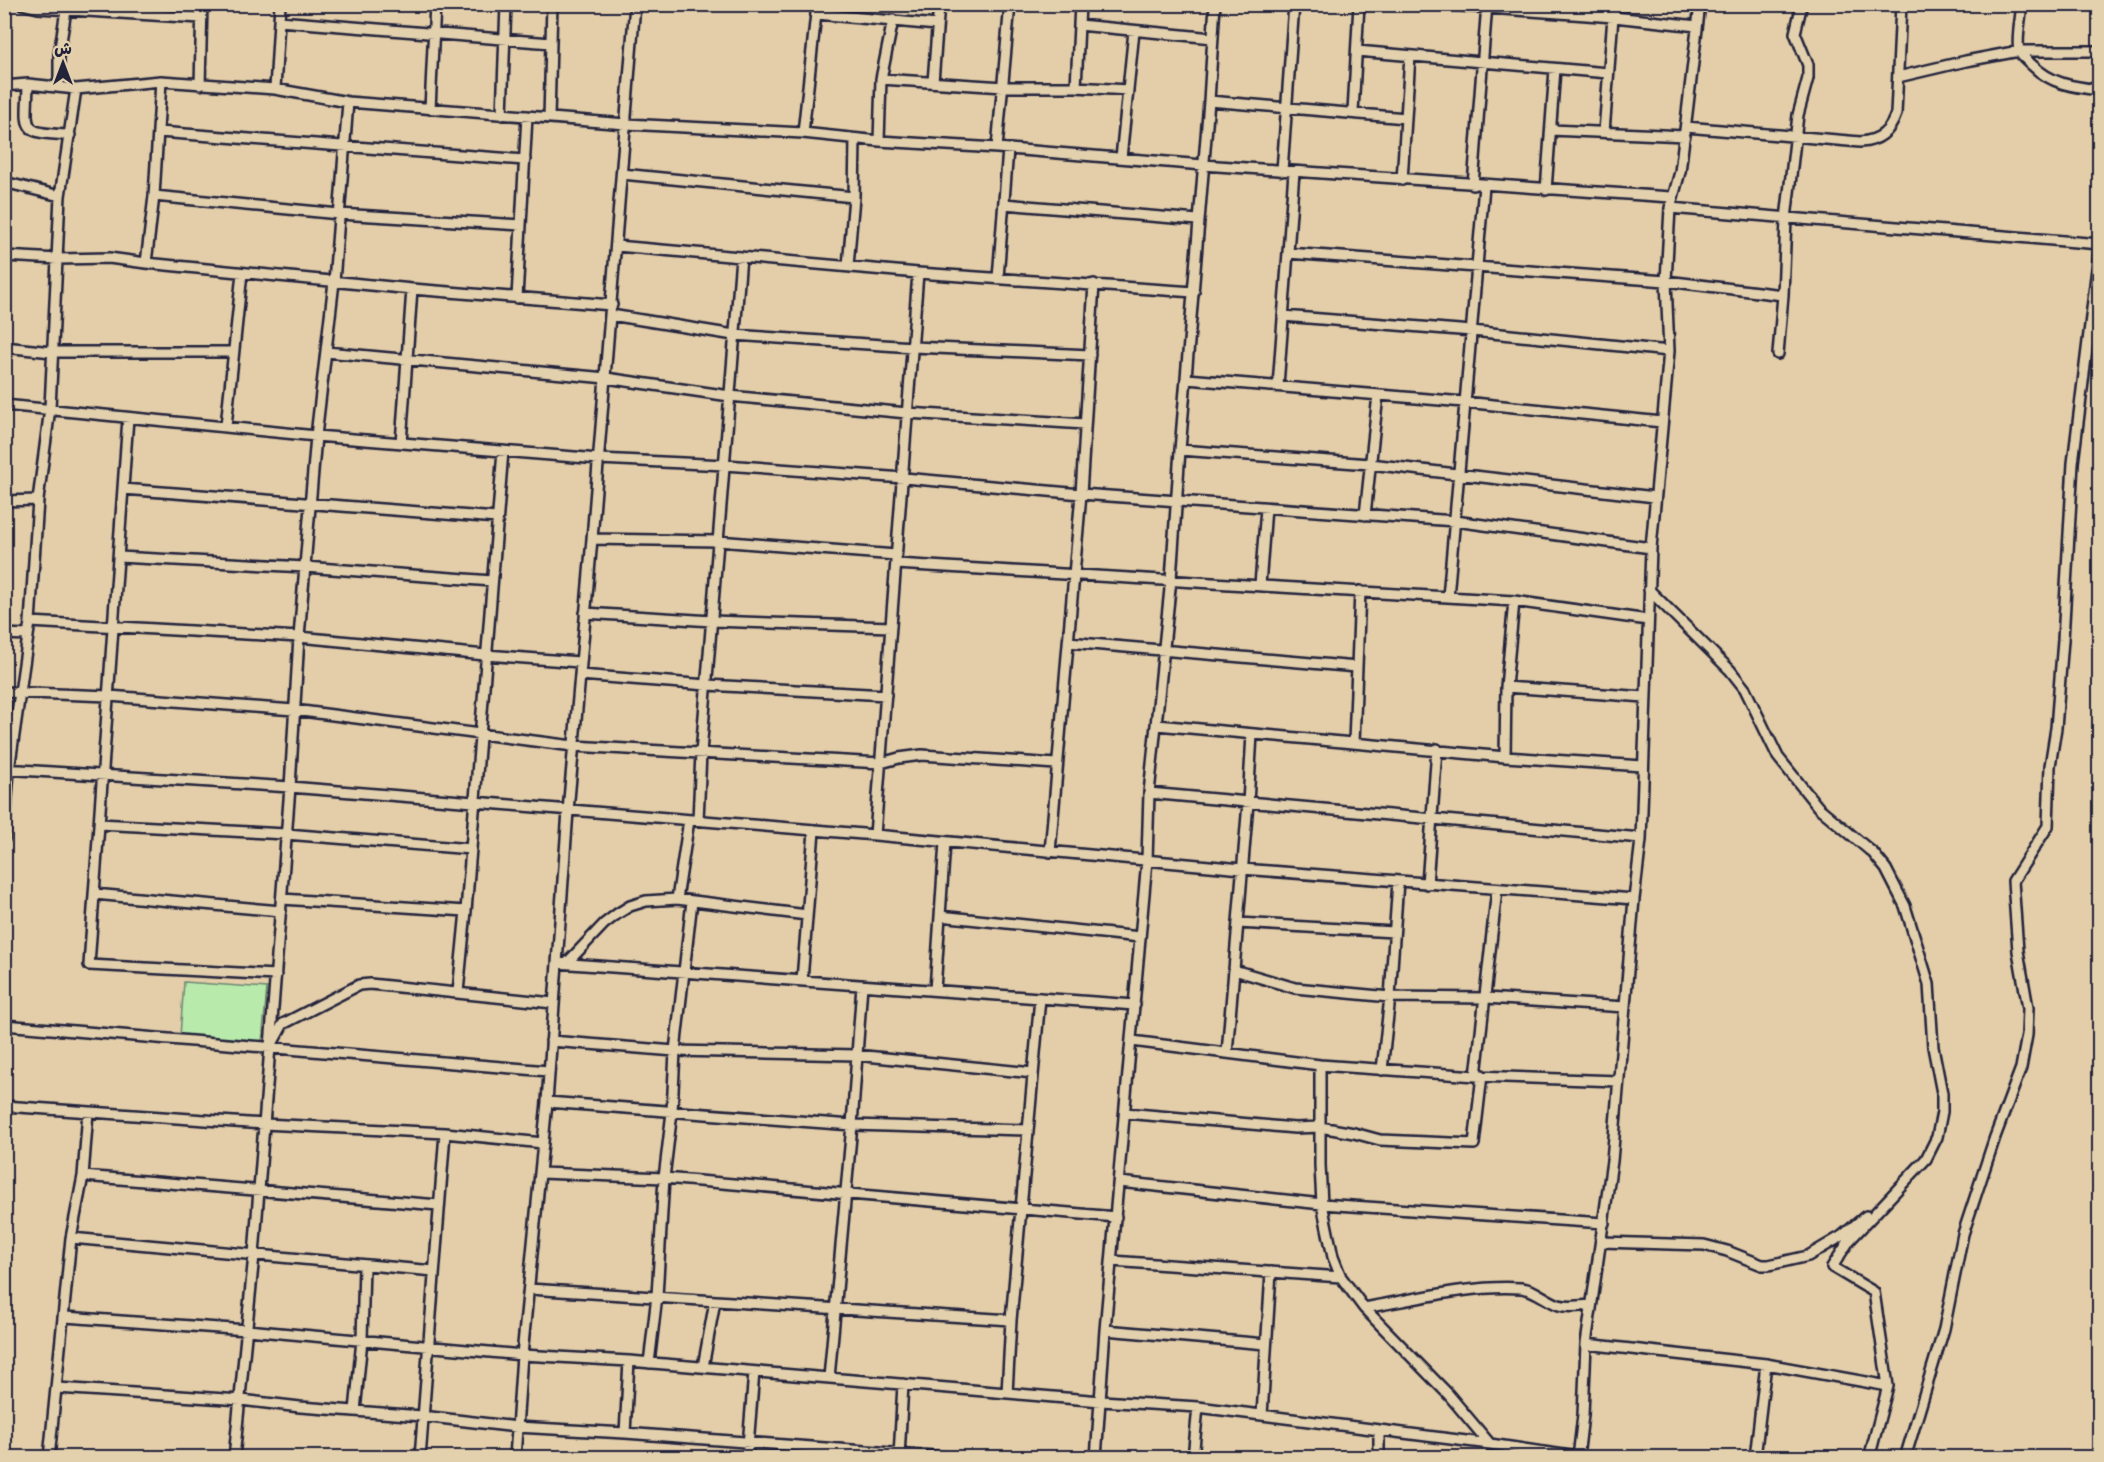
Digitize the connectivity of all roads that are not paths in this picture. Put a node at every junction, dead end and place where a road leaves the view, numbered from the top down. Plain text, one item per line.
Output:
1 (22, 4) edge
2 (154, 4) edge
3 (202, 4) edge
4 (280, 4) edge
5 (435, 4) edge
6 (506, 4) edge
7 (552, 4) edge
8 (635, 4) edge
9 (939, 4) edge
10 (1010, 4) edge
11 (1080, 4) edge
12 (1215, 4) edge
13 (1294, 4) edge
14 (1359, 4) edge
15 (1434, 4) edge
16 (1614, 4) edge
17 (1700, 4) edge
18 (1802, 4) edge
19 (1901, 4) edge
20 (2022, 4) edge
21 (67, 7) edge
22 (1487, 7) edge
23 (817, 9) edge
24 (153, 16) junction
25 (1614, 17) junction
26 (201, 18) junction
27 (893, 20) junction
28 (279, 21) junction
29 (937, 25) junction
30 (1079, 25) junction
31 (1697, 26) junction
32 (1134, 31) junction
33 (433, 34) junction
34 (1213, 38) junction
35 (506, 39) junction
36 (551, 43) junction
37 (1357, 51) junction
38 (2019, 51) junction
39 (2100, 51) edge
40 (1410, 56) junction
41 (1482, 63) junction
42 (1555, 69) junction
43 (1608, 73) junction
44 (1898, 77) junction
45 (881, 79) junction
46 (161, 81) junction
47 (933, 82) junction
48 (27, 84) junction
49 (200, 85) junction
50 (4, 86) edge
51 (58, 86) junction
52 (1004, 87) junction
53 (1076, 87) junction
54 (76, 89) junction
55 (275, 89) junction
56 (1128, 90) junction
57 (2100, 90) edge
58 (1209, 101) junction
59 (348, 102) junction
60 (1287, 106) junction
61 (430, 109) junction
62 (1353, 112) junction
63 (502, 114) junction
64 (527, 116) junction
65 (549, 118) junction
66 (1406, 118) junction
67 (626, 124) junction
68 (1551, 130) junction
69 (1685, 131) junction
70 (159, 132) junction
71 (1604, 132) junction
72 (803, 133) junction
73 (70, 135) junction
74 (1795, 137) junction
75 (855, 139) junction
76 (879, 141) junction
77 (345, 146) junction
78 (997, 148) junction
79 (1008, 149) junction
80 (1121, 158) junction
81 (525, 160) junction
82 (1203, 165) junction
83 (1282, 171) junction
84 (1294, 172) junction
85 (622, 174) junction
86 (1401, 180) junction
87 (4, 182) edge
88 (1473, 185) junction
89 (1484, 186) junction
90 (1546, 190) junction
91 (60, 196) junction
92 (154, 196) junction
93 (854, 196) junction
94 (1671, 197) junction
95 (1004, 204) junction
96 (1670, 208) junction
97 (339, 214) junction
98 (1786, 219) junction
99 (1198, 220) junction
100 (521, 225) junction
101 (617, 246) junction
102 (1288, 253) junction
103 (4, 256) edge
104 (741, 257) junction
105 (58, 259) junction
106 (146, 263) junction
107 (848, 266) junction
108 (1478, 267) junction
109 (242, 273) junction
110 (918, 273) junction
111 (998, 278) junction
112 (1666, 281) junction
113 (334, 282) junction
114 (1094, 284) junction
115 (412, 290) junction
116 (1194, 292) junction
117 (1784, 296) junction
118 (517, 298) junction
119 (612, 305) junction
120 (611, 315) junction
121 (1283, 316) junction
122 (1472, 331) junction
123 (734, 335) junction
124 (913, 346) junction
125 (4, 347) edge
126 (1669, 351) junction
127 (52, 352) junction
128 (233, 352) junction
129 (326, 352) junction
130 (1778, 354) dead end
131 (1090, 355) junction
132 (407, 360) junction
133 (606, 378) junction
134 (1186, 379) junction
135 (1278, 386) junction
136 (1378, 395) junction
137 (730, 396) junction
138 (1464, 402) junction
139 (4, 405) edge
140 (50, 408) junction
141 (907, 413) junction
142 (128, 418) junction
143 (1662, 422) junction
144 (1085, 424) junction
145 (226, 426) junction
146 (316, 436) junction
147 (401, 442) junction
148 (1180, 450) junction
149 (503, 451) junction
150 (599, 459) junction
151 (1370, 464) junction
152 (725, 465) junction
153 (1459, 474) junction
154 (904, 478) junction
155 (123, 489) junction
156 (1081, 494) junction
157 (1655, 497) junction
158 (4, 501) edge
159 (38, 501) junction
160 (1176, 501) junction
161 (310, 502) junction
162 (1266, 508) junction
163 (1365, 515) junction
164 (497, 518) junction
165 (1455, 521) junction
166 (592, 539) junction
167 (718, 541) junction
168 (1651, 549) junction
169 (119, 557) junction
170 (896, 559) junction
171 (305, 567) junction
172 (1074, 575) junction
173 (1171, 579) junction
174 (492, 581) junction
175 (1260, 585) junction
176 (1649, 590) junction
177 (1360, 591) junction
178 (1448, 597) junction
179 (1514, 601) junction
180 (585, 613) junction
181 (1648, 620) junction
182 (712, 621) junction
183 (30, 622) junction
184 (114, 627) junction
185 (891, 627) junction
186 (4, 634) edge
187 (27, 635) junction
188 (299, 637) junction
189 (1068, 642) junction
190 (1164, 651) junction
191 (485, 656) junction
192 (580, 662) junction
193 (1357, 667) junction
194 (579, 675) junction
195 (707, 685) junction
196 (1506, 687) junction
197 (4, 692) edge
198 (19, 692) junction
199 (886, 694) junction
200 (109, 696) junction
201 (1645, 698) junction
202 (294, 710) junction
203 (1156, 725) junction
204 (480, 733) junction
205 (1252, 734) junction
206 (1354, 742) junction
207 (573, 746) junction
208 (1437, 749) junction
209 (701, 753) junction
210 (1505, 757) junction
211 (880, 763) junction
212 (1056, 764) junction
213 (1643, 766) junction
214 (7, 770) edge
215 (102, 776) junction
216 (290, 787) junction
217 (1149, 793) junction
218 (474, 802) junction
219 (1248, 803) junction
220 (568, 811) junction
221 (693, 820) junction
222 (1431, 820) junction
223 (99, 824) junction
224 (814, 831) junction
225 (286, 834) junction
226 (875, 835) junction
227 (1641, 838) junction
228 (4, 839) edge
229 (945, 842) junction
230 (471, 849) junction
231 (1050, 852) junction
232 (1147, 860) junction
233 (1242, 869) junction
234 (1398, 881) junction
235 (1427, 884) junction
236 (1497, 889) junction
237 (94, 894) junction
238 (282, 899) junction
239 (677, 899) junction
240 (1634, 899) junction
241 (692, 901) junction
242 (281, 911) junction
243 (466, 911) junction
244 (807, 915) junction
245 (940, 916) junction
246 (1238, 923) junction
247 (1394, 932) junction
248 (1140, 937) junction
249 (562, 963) junction
250 (1234, 970) junction
251 (684, 972) junction
252 (276, 975) junction
253 (802, 980) junction
254 (862, 985) junction
255 (935, 990) junction
256 (458, 992) junction
257 (1390, 997) junction
258 (1040, 998) junction
259 (1486, 998) junction
260 (553, 1003) junction
261 (1135, 1005) junction
262 (1625, 1007) junction
263 (4, 1025) edge
264 (551, 1041) junction
265 (1132, 1041) junction
266 (270, 1047) junction
267 (675, 1052) junction
268 (1227, 1053) junction
269 (856, 1055) junction
270 (1320, 1065) junction
271 (1382, 1070) junction
272 (548, 1071) junction
273 (1033, 1073) junction
274 (1479, 1076) junction
275 (1617, 1081) junction
276 (547, 1102) junction
277 (4, 1106) edge
278 (88, 1112) junction
279 (672, 1112) junction
280 (1125, 1113) junction
281 (264, 1124) junction
282 (852, 1125) junction
283 (1320, 1127) junction
284 (1029, 1130) junction
285 (446, 1133) junction
286 (543, 1143) junction
287 (541, 1173) junction
288 (83, 1176) junction
289 (664, 1178) junction
290 (1119, 1182) junction
291 (259, 1191) junction
292 (845, 1192) junction
293 (1892, 1195) junction
294 (1322, 1204) junction
295 (440, 1205) junction
296 (1022, 1208) junction
297 (1116, 1217) junction
298 (1604, 1223) junction
299 (71, 1238) junction
300 (1601, 1242) junction
301 (254, 1255) junction
302 (1112, 1261) junction
303 (364, 1265) junction
304 (434, 1271) junction
305 (1271, 1272) junction
306 (1341, 1277) junction
307 (529, 1289) junction
308 (657, 1296) junction
309 (715, 1301) junction
310 (1591, 1305) junction
311 (835, 1308) junction
312 (1364, 1308) junction
313 (64, 1317) junction
314 (1011, 1320) junction
315 (247, 1330) junction
316 (1105, 1330) junction
317 (362, 1340) junction
318 (1266, 1344) junction
319 (1586, 1344) junction
320 (427, 1346) junction
321 (522, 1355) junction
322 (629, 1361) junction
323 (649, 1363) junction
324 (1766, 1364) junction
325 (703, 1367) junction
326 (754, 1372) junction
327 (829, 1378) junction
328 (903, 1384) junction
329 (1888, 1386) junction
330 (57, 1388) junction
331 (1007, 1393) junction
332 (240, 1400) junction
333 (1101, 1401) junction
334 (1198, 1407) junction
335 (355, 1411) junction
336 (1262, 1415) junction
337 (422, 1416) junction
338 (516, 1427) junction
339 (1379, 1430) junction
340 (625, 1433) junction
341 (748, 1442) junction
342 (1490, 1444) junction
343 (899, 1455) edge
344 (1578, 1457) edge
345 (49, 1458) edge
346 (234, 1458) edge
347 (420, 1458) edge
348 (515, 1458) edge
349 (747, 1458) edge
350 (960, 1458) edge
351 (1096, 1458) edge
352 (1193, 1458) edge
353 (1378, 1458) edge
354 (1755, 1458) edge
355 (1867, 1458) edge
356 (1905, 1458) edge

1 - 21 street
2 - 24 street
3 - 26 street
4 - 28 street
5 - 33 street
6 - 35 street
7 - 36 street
8 - 67 street
9 - 29 street
10 - 52 street
11 - 30 street
12 - 34 street
13 - 60 street
14 - 37 street
15 - 22 street
16 - 25 street
17 - 31 street
18 - 74 street
19 - 44 street
20 - 38 street
21 - 24 street
21 - 51 street
22 - 25 street
22 - 41 street
23 - 27 street
23 - 72 street
24 - 26 street
25 - 31 street
25 - 43 street
26 - 49 street
27 - 29 street
27 - 45 street
28 - 33 street
28 - 55 street
29 - 47 street
30 - 32 street
30 - 53 street
31 - 69 street
32 - 34 street
32 - 56 street
33 - 35 street
33 - 61 street
34 - 58 street
35 - 36 street
35 - 63 street
36 - 65 street
37 - 40 street
37 - 62 street
38 - 39 street
38 - 44 street
38 - 57 street
40 - 41 street
40 - 66 street
41 - 42 street
41 - 88 street
42 - 43 street
42 - 68 street
43 - 71 street
44 - 74 street
45 - 47 street
45 - 76 street
46 - 49 street
46 - 54 street
46 - 70 street
47 - 52 street
48 - 50 street
48 - 51 street
48 - 73 street
49 - 55 street
51 - 54 street
52 - 53 street
52 - 78 street
53 - 56 street
54 - 73 street
55 - 59 street
56 - 80 street
58 - 60 street
58 - 82 street
59 - 61 street
59 - 77 street
60 - 62 street
60 - 83 street
61 - 63 street
62 - 66 street
63 - 64 street
64 - 65 street
64 - 81 street
65 - 67 street
66 - 86 street
67 - 72 street
67 - 85 street
68 - 71 street
68 - 90 street
69 - 71 street
69 - 74 street
69 - 94 street
70 - 77 street
70 - 92 street
72 - 75 street
73 - 91 street
74 - 98 street
75 - 76 street
75 - 93 street
76 - 78 street
77 - 81 street
77 - 97 street
78 - 79 street
79 - 80 street
79 - 95 street
80 - 82 street
81 - 100 street
82 - 83 street
82 - 99 street
83 - 84 street
84 - 86 street
84 - 102 street
85 - 93 street
85 - 101 street
86 - 88 street
87 - 91 street
88 - 89 street
89 - 90 street
89 - 108 street
90 - 94 street
91 - 105 street
92 - 97 street
92 - 106 street
93 - 107 street
94 - 96 street
95 - 99 street
95 - 111 street
96 - 98 street
96 - 112 street
97 - 100 street
97 - 113 street
98 - 117 street
98 - 356 street
99 - 116 street
100 - 118 street
101 - 104 street
101 - 119 street
102 - 108 street
102 - 121 street
103 - 105 street
104 - 107 street
104 - 123 street
105 - 106 street
105 - 127 street
106 - 109 street
107 - 110 street
108 - 112 street
108 - 122 street
109 - 113 street
109 - 128 street
110 - 111 street
110 - 124 street
111 - 114 street
112 - 117 street
112 - 126 street
113 - 115 street
113 - 129 street
114 - 116 street
114 - 131 street
115 - 118 street
115 - 132 street
116 - 134 street
117 - 130 street
118 - 119 street
119 - 120 street
120 - 123 street
120 - 133 street
121 - 122 street
121 - 135 street
122 - 126 street
122 - 138 street
123 - 124 street
123 - 137 street
124 - 131 street
124 - 141 street
125 - 127 street
126 - 143 street
127 - 128 street
127 - 140 street
128 - 145 street
129 - 132 street
129 - 146 street
131 - 144 street
132 - 133 street
132 - 147 street
133 - 137 street
133 - 150 street
134 - 135 street
134 - 148 street
135 - 136 street
136 - 138 street
136 - 151 street
137 - 141 street
137 - 152 street
138 - 143 street
138 - 153 street
139 - 140 street
140 - 142 street
140 - 159 street
141 - 144 street
141 - 154 street
142 - 145 street
142 - 155 street
143 - 157 street
144 - 156 street
145 - 146 street
146 - 147 street
146 - 161 street
147 - 149 street
148 - 151 street
148 - 160 street
149 - 150 street
149 - 164 street
150 - 152 street
150 - 166 street
151 - 153 street
151 - 163 street
152 - 154 street
152 - 167 street
153 - 157 street
153 - 165 street
154 - 156 street
154 - 170 street
155 - 161 street
155 - 169 street
156 - 160 street
156 - 172 street
157 - 168 street
158 - 159 street
159 - 183 street
160 - 162 street
160 - 173 street
161 - 164 street
161 - 171 street
162 - 163 street
162 - 175 street
163 - 165 street
164 - 174 street
165 - 168 street
165 - 178 street
166 - 167 street
166 - 180 street
167 - 170 street
167 - 182 street
168 - 176 street
169 - 171 street
169 - 184 street
170 - 172 street
170 - 185 street
171 - 174 street
171 - 188 street
172 - 173 street
172 - 189 street
173 - 175 street
173 - 190 street
174 - 191 street
175 - 177 street
176 - 181 street
176 - 293 street
177 - 178 street
177 - 193 street
178 - 179 street
179 - 181 street
179 - 196 street
180 - 182 street
180 - 192 street
181 - 201 street
182 - 185 street
182 - 195 street
183 - 184 street
183 - 187 street
184 - 188 street
184 - 200 street
185 - 199 street
186 - 187 street
187 - 198 street
188 - 191 street
188 - 202 street
189 - 190 street
189 - 212 street
190 - 193 street
190 - 203 street
191 - 192 street
191 - 204 street
192 - 194 street
193 - 206 street
194 - 195 street
194 - 207 street
195 - 199 street
195 - 209 street
196 - 201 street
196 - 210 street
197 - 198 street
198 - 200 street
198 - 214 street
199 - 211 street
200 - 202 street
200 - 215 street
201 - 213 street
202 - 204 street
202 - 216 street
203 - 205 street
203 - 217 street
204 - 207 street
204 - 218 street
205 - 206 street
205 - 219 street
206 - 208 street
207 - 209 street
207 - 220 street
208 - 210 street
208 - 222 street
209 - 211 street
209 - 221 street
210 - 213 street
211 - 212 street
211 - 226 street
212 - 231 street
213 - 227 street
214 - 215 street
214 - 228 street
215 - 216 street
215 - 223 street
216 - 218 street
216 - 225 street
217 - 219 street
217 - 232 street
218 - 220 street
218 - 230 street
219 - 222 street
219 - 233 street
220 - 221 street
220 - 249 street
221 - 224 street
221 - 239 street
222 - 227 street
222 - 235 street
223 - 225 street
223 - 237 street
224 - 226 street
224 - 244 street
225 - 230 street
225 - 238 street
226 - 229 street
227 - 240 street
229 - 231 street
229 - 245 street
230 - 243 street
231 - 232 street
232 - 233 street
232 - 248 street
233 - 234 street
233 - 246 street
234 - 235 street
234 - 247 street
235 - 236 street
236 - 240 street
236 - 259 street
237 - 242 street
237 - 252 street
238 - 242 street
238 - 243 street
239 - 241 street
239 - 249 street
240 - 262 street
241 - 244 street
241 - 251 street
242 - 252 street
243 - 256 street
244 - 253 street
245 - 248 street
245 - 255 street
246 - 247 street
246 - 250 street
247 - 257 street
248 - 261 street
249 - 251 street
249 - 260 street
250 - 257 street
250 - 268 street
251 - 253 street
251 - 267 street
252 - 266 street
253 - 254 street
254 - 255 street
254 - 269 street
255 - 258 street
256 - 260 street
256 - 266 street
257 - 259 street
257 - 271 street
258 - 261 street
258 - 273 street
259 - 262 street
259 - 274 street
260 - 264 street
261 - 265 street
262 - 275 street
263 - 266 street
264 - 267 street
264 - 272 street
265 - 268 street
265 - 280 street
266 - 272 street
266 - 281 street
267 - 269 street
267 - 279 street
268 - 270 street
269 - 273 street
269 - 282 street
270 - 271 street
270 - 283 street
271 - 274 street
272 - 276 street
273 - 284 street
274 - 275 street
274 - 283 street
275 - 298 street
276 - 279 street
276 - 286 street
277 - 278 street
278 - 281 street
278 - 288 street
279 - 282 street
279 - 289 street
280 - 283 street
280 - 290 street
281 - 285 street
281 - 291 street
282 - 284 street
282 - 292 street
283 - 294 street
284 - 296 street
285 - 286 street
285 - 295 street
286 - 287 street
287 - 289 street
287 - 307 street
288 - 291 street
288 - 299 street
289 - 292 street
289 - 308 street
290 - 294 street
290 - 297 street
291 - 295 street
291 - 301 street
292 - 296 street
292 - 311 street
293 - 300 street
293 - 329 street
294 - 298 street
294 - 306 street
295 - 304 street
296 - 297 street
296 - 314 street
297 - 302 street
298 - 300 street
299 - 301 street
299 - 313 street
300 - 310 street
301 - 303 street
301 - 315 street
302 - 305 street
302 - 316 street
303 - 304 street
303 - 317 street
304 - 320 street
305 - 306 street
305 - 318 street
306 - 312 street
307 - 308 street
307 - 321 street
308 - 309 street
308 - 323 street
309 - 311 street
309 - 325 street
310 - 312 street
310 - 319 street
311 - 314 street
311 - 327 street
312 - 342 street
313 - 315 street
313 - 330 street
314 - 331 street
315 - 317 street
315 - 332 street
316 - 318 street
316 - 333 street
317 - 320 street
317 - 335 street
318 - 336 street
319 - 324 street
319 - 344 street
320 - 321 street
320 - 337 street
321 - 322 street
321 - 338 street
322 - 323 street
322 - 340 street
323 - 325 street
324 - 329 street
324 - 354 street
325 - 326 street
326 - 327 street
326 - 341 street
327 - 328 street
328 - 331 street
328 - 343 street
329 - 355 street
330 - 332 street
330 - 345 street
331 - 333 street
332 - 335 street
332 - 346 street
333 - 334 street
333 - 351 street
334 - 336 street
334 - 352 street
335 - 337 street
336 - 339 street
337 - 338 street
337 - 347 street
338 - 340 street
338 - 348 street
339 - 342 street
339 - 353 street
340 - 341 street
341 - 343 street
341 - 349 street
342 - 344 street
343 - 350 street

